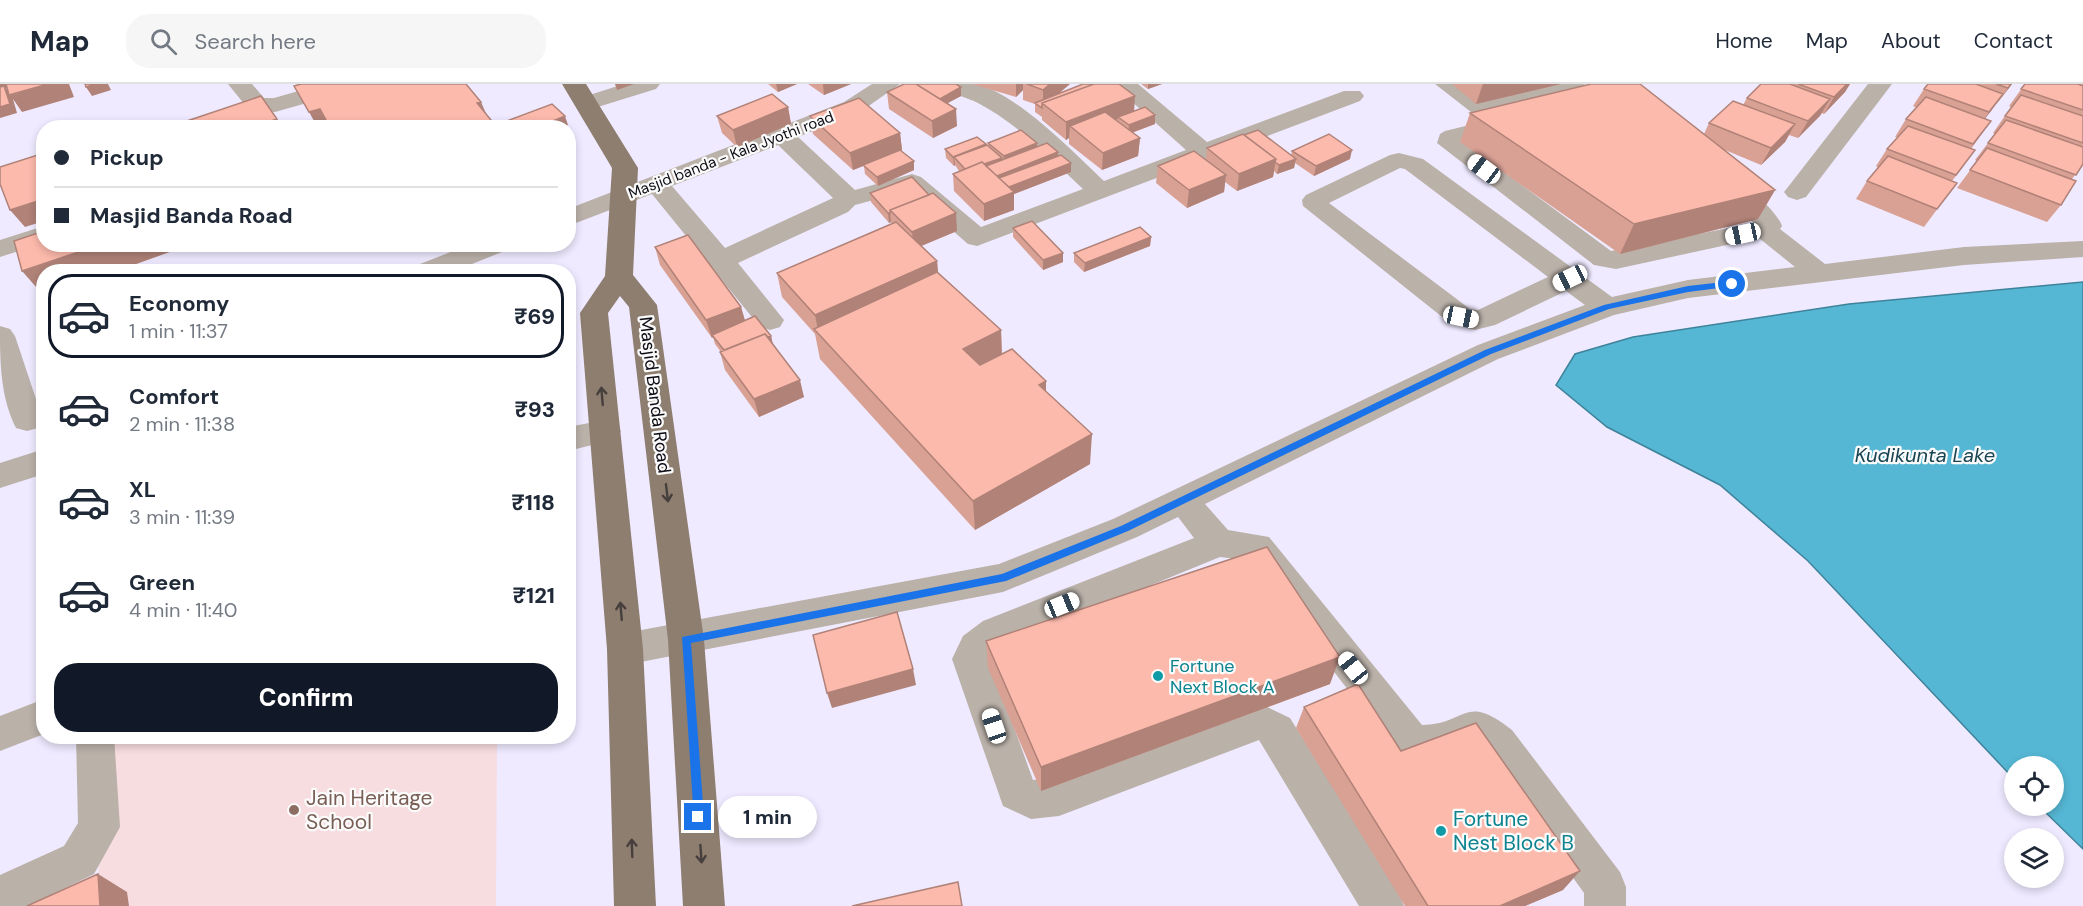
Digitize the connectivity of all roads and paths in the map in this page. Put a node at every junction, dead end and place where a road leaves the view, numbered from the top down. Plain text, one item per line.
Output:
1 (240, 84) edge
2 (348, 84) edge
3 (648, 84) edge
4 (888, 84) edge
5 (953, 84) edge
6 (1124, 84) edge
7 (1329, 84) edge
8 (1447, 84) edge
9 (1880, 84) edge
10 (1582, 92) edge
11 (581, 93) edge
12 (782, 135) junction
13 (1202, 151) junction
14 (1706, 168) edge
15 (657, 183) junction
16 (1100, 191) junction
17 (1797, 192) dead end
18 (622, 198) junction
19 (846, 200) junction
20 (576, 215) edge
21 (1764, 229) junction
22 (36, 237) edge
23 (0, 249) edge
24 (2083, 249) edge
25 (476, 252) edge
26 (722, 260) junction
27 (446, 264) edge
28 (1818, 273) junction
29 (619, 277) junction
30 (1570, 278) junction
31 (1607, 307) junction
32 (770, 321) dead end
33 (0, 336) edge
34 (24, 421) edge
35 (605, 430) junction
36 (576, 437) edge
37 (36, 464) edge
38 (0, 476) edge
39 (1184, 500) junction
40 (1218, 543) junction
41 (686, 640) junction
42 (625, 649) junction
43 (36, 719) edge
44 (0, 734) edge
45 (95, 744) edge
46 (0, 897) edge
47 (635, 906) edge
48 (704, 906) edge
49 (1383, 906) edge
50 (1605, 906) edge

1 - 2 street
3 - 11 street
4 - 12 street, Masjid banda - Kala Jyothi road
5 - 16 street
6 - 13 street
7 - 13 street
8 - 10 street
9 - 17 street
10 - 21 street
11 - 18 main road
12 - 15 street, Masjid banda - Kala Jyothi road
12 - 19 street
13 - 16 street
14 - 21 street
15 - 18 street, Masjid banda - Kala Jyothi road
15 - 26 street
16 - 19 street
18 - 20 street, Masjid banda - Kala Jyothi road
18 - 29 main road
19 - 26 street
21 - 28 street
22 - 23 street
24 - 28 street
25 - 27 street
26 - 32 street
28 - 31 street
35 -> 29 main road
29 -> 41 main road, Masjid Banda Road
30 - 30 street
30 - 31 street
31 - 39 street
33 - 34 street
35 - 36 street
42 -> 35 main road
37 - 38 street
39 - 40 street
39 - 41 street
40 - 49 street
40 - 50 street
41 - 42 street
41 -> 48 main road, Masjid Banda Road
47 -> 42 main road
43 - 44 street
45 - 46 street

